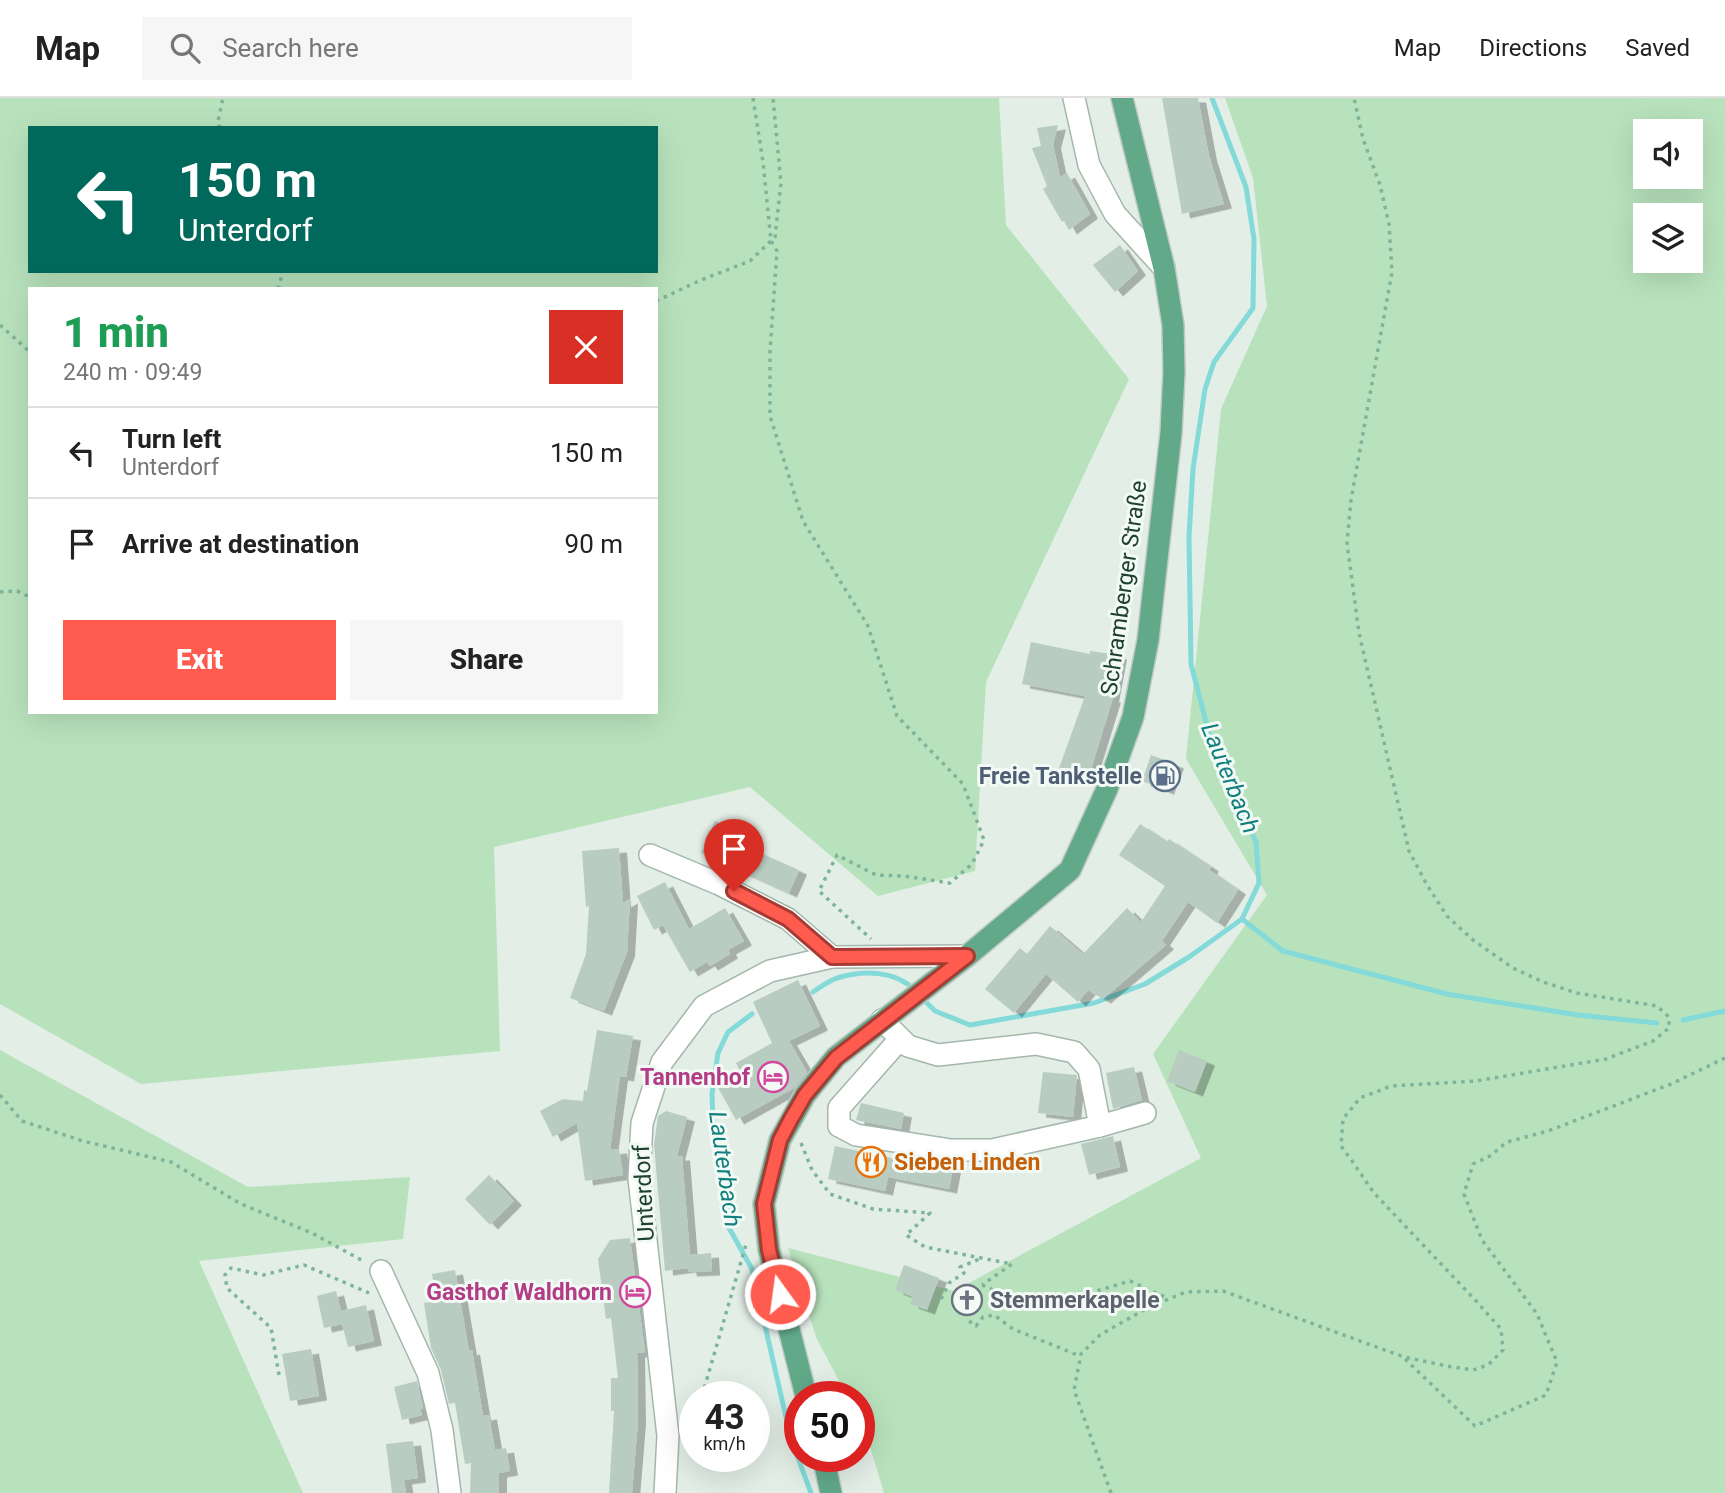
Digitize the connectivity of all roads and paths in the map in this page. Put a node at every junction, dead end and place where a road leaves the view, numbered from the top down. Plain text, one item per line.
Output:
1 (223, 98) edge
2 (753, 98) edge
3 (773, 98) edge
4 (1074, 98) edge
5 (1122, 98) edge
6 (1354, 98) edge
7 (219, 126) edge
8 (771, 241) junction
9 (1164, 268) junction
10 (658, 300) edge
11 (0, 325) edge
12 (28, 350) edge
13 (0, 592) edge
14 (28, 596) edge
15 (650, 855) dead end
16 (891, 956) junction
17 (967, 956) junction
18 (832, 957) junction
19 (882, 1020) junction
20 (900, 1039) junction
21 (1725, 1058) edge
22 (0, 1095) edge
23 (1145, 1113) dead end
24 (791, 1119) junction
25 (1100, 1126) junction
26 (746, 1243) dead end
27 (984, 1257) junction
28 (381, 1271) joint
29 (393, 1298) junction
30 (1168, 1299) junction
31 (941, 1300) dead end
32 (969, 1321) dead end
33 (1080, 1356) junction
34 (1404, 1357) junction
35 (279, 1375) dead end
36 (706, 1381) edge
37 (802, 1381) edge
38 (826, 1472) edge
39 (450, 1493) edge
40 (665, 1493) edge
41 (831, 1493) edge
42 (1111, 1493) edge

1 - 7 path
2 - 8 path
3 - 8 path
4 - 9 street
5 - 9 main road, Schramberger Straße
6 - 34 path
8 - 10 path
8 - 16 path
9 - 17 main road, Schramberger Straße
11 - 12 path
13 - 14 path
15 - 18 street
16 - 17 street, Unterdorf
16 - 18 street, Unterdorf
17 - 19 main road, Schramberger Straße
18 - 40 street, Unterdorf
19 - 20 street
19 - 24 main road, Schramberger Straße
20 - 25 street
20 - 25 street
21 - 34 path
22 - 28 path
23 - 25 street
24 - 27 path
24 - 37 main road, Schramberger Straße
26 - 36 path
27 - 30 path
27 - 31 path
28 - 29 street
29 - 35 path
29 - 39 street
30 - 33 path
30 - 34 path
32 - 33 path
33 - 42 path
38 - 41 main road

